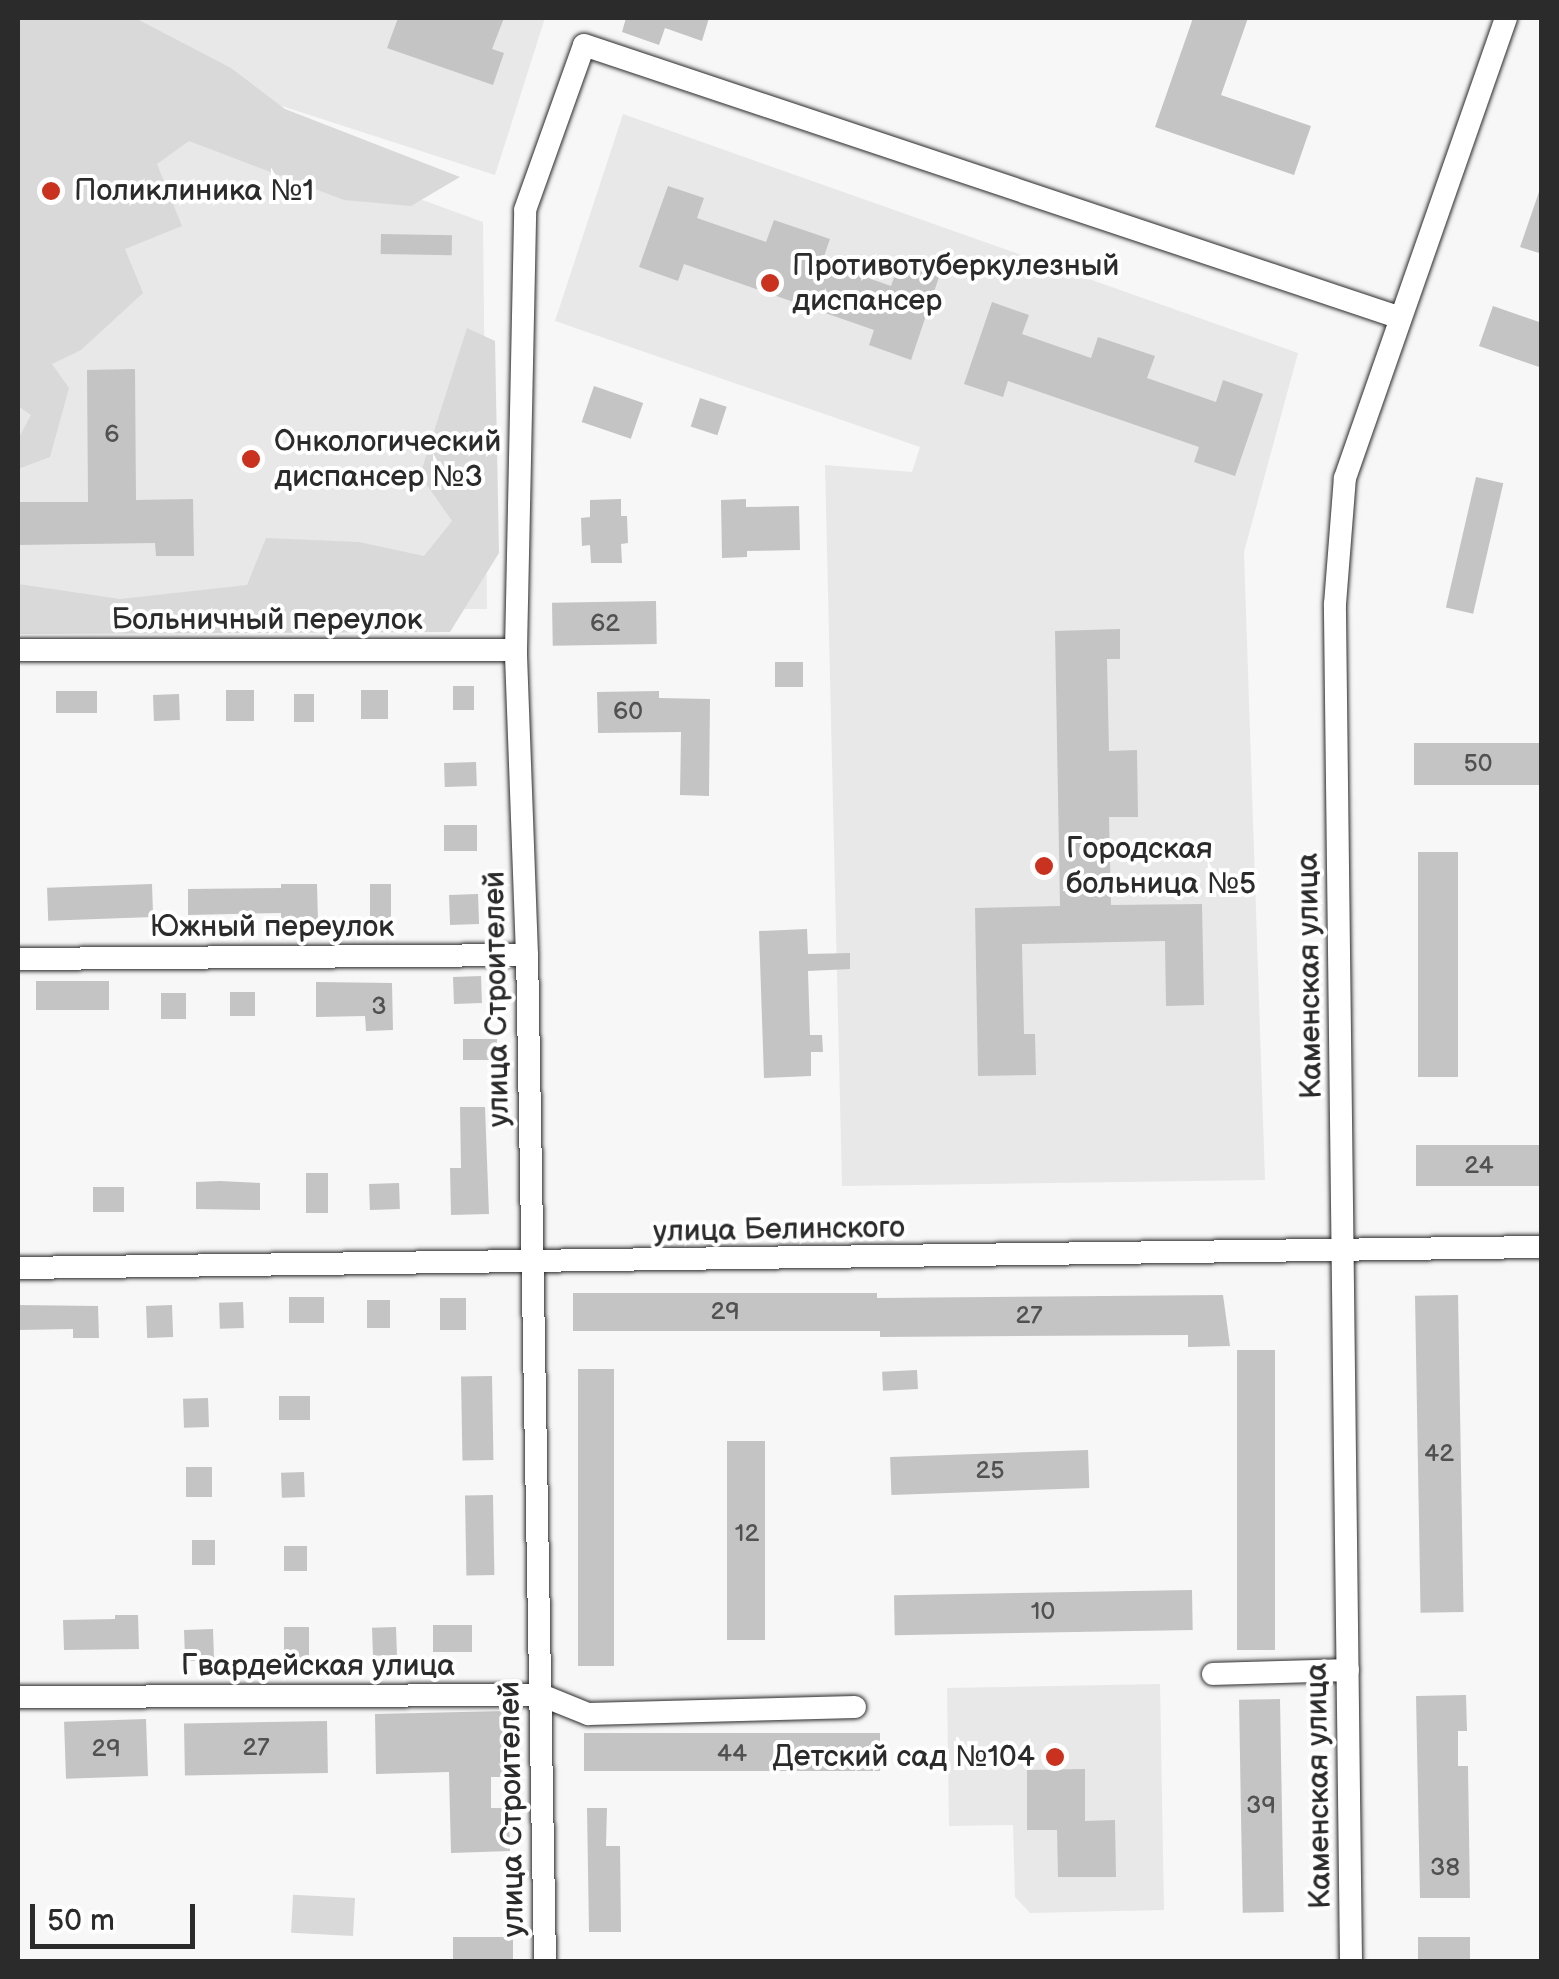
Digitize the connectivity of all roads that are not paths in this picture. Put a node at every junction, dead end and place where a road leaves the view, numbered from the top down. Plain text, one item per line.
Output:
1 (1506, 18) edge
2 (1398, 317) junction
3 (18, 650) edge
4 (516, 650) junction
5 (527, 955) junction
6 (18, 959) edge
7 (1542, 1248) edge
8 (1344, 1253) junction
9 (532, 1262) junction
10 (18, 1268) edge
11 (1348, 1670) junction
12 (1213, 1674) dead end
13 (540, 1695) junction
14 (18, 1697) edge
15 (855, 1707) dead end
16 (545, 1962) edge
17 (1351, 1962) edge

1 - 2 street, Каменская улица
2 - 4 street, улица Строителей
2 - 8 street, Каменская улица
3 - 4 street, Больничный переулок
4 - 5 street, улица Строителей
5 - 6 street, Южный переулок
5 - 9 street, улица Строителей
7 - 8 street, улица Белинского
8 - 9 street, улица Белинского
8 - 11 street, Каменская улица
9 - 10 street, улица Белинского
9 - 13 street, улица Строителей
11 - 12 street
11 - 17 street, Каменская улица
13 - 14 street, Гвардейская улица
13 - 15 street, Гвардейская улица
13 - 16 street, улица Строителей

